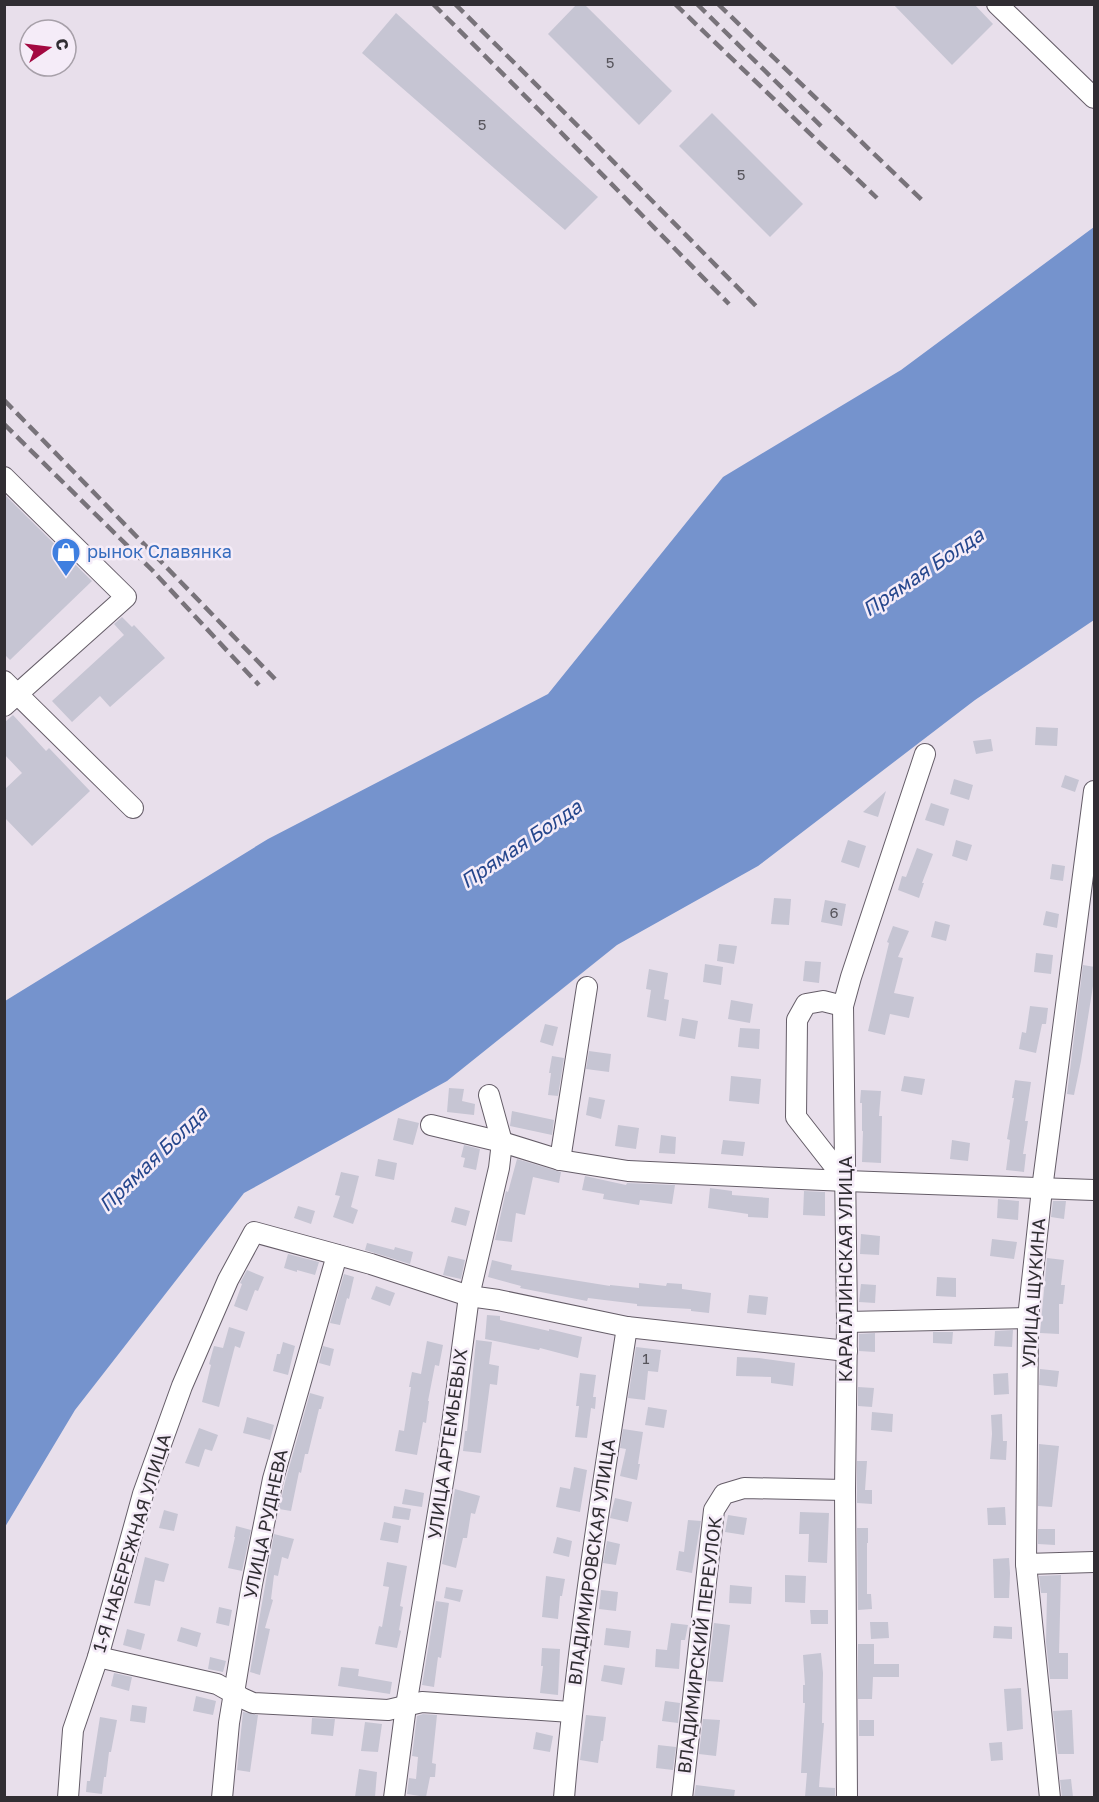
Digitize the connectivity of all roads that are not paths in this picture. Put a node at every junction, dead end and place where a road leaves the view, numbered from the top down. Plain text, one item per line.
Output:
1 (997, 4) edge
2 (1095, 98) edge
3 (4, 477) edge
4 (9, 694) edge
5 (925, 754) dead end
6 (1095, 791) edge
7 (133, 808) dead end
8 (587, 987) dead end
9 (843, 1006) junction
10 (489, 1095) dead end
11 (431, 1125) dead end
12 (502, 1142) junction
13 (560, 1160) junction
14 (846, 1181) junction
15 (1042, 1189) junction
16 (1095, 1190) edge
17 (337, 1256) junction
18 (469, 1296) junction
19 (1028, 1317) junction
20 (847, 1322) junction
21 (627, 1327) junction
22 (847, 1352) junction
23 (844, 1490) junction
24 (1095, 1562) edge
25 (1026, 1564) junction
26 (98, 1657) junction
27 (235, 1694) junction
28 (406, 1706) junction
29 (571, 1712) junction
30 (68, 1797) edge
31 (222, 1797) edge
32 (394, 1797) edge
33 (564, 1797) edge
34 (682, 1797) edge
35 (847, 1797) edge
36 (1050, 1797) edge

1 - 2 street
3 - 4 street
4 - 7 street
5 - 9 street, КАРАГАЛИНСКАЯ УЛИЦА
6 - 15 street, УЛИЦА ЩУКИНА
8 - 13 street
9 - 14 street, КАРАГАЛИНСКАЯ УЛИЦА
9 - 14 street
10 - 12 street, УЛИЦА АРТЕМЬЕВЫХ
11 - 12 street
12 - 13 street
12 - 18 street, УЛИЦА АРТЕМЬЕВЫХ
13 - 14 street
14 - 15 street
14 - 20 street, КАРАГАЛИНСКАЯ УЛИЦА
15 - 16 street
15 - 19 street, УЛИЦА ЩУКИНА
17 - 18 street
17 - 26 street, 1-Я НАБЕРЕЖНАЯ УЛИЦА
17 - 27 street, УЛИЦА РУДНЕВА
18 - 21 street
18 - 28 street, УЛИЦА АРТЕМЬЕВЫХ
19 - 20 street
19 - 25 street, УЛИЦА ЩУКИНА
20 - 22 street, КАРАГАЛИНСКАЯ УЛИЦА
21 - 22 street
21 - 29 street, ВЛАДИМИРОВСКАЯ УЛИЦА
22 - 23 street, КАРАГАЛИНСКАЯ УЛИЦА
23 - 34 street, ВЛАДИМИРСКИЙ ПЕРЕУЛОК
23 - 35 street, КАРАГАЛИНСКАЯ УЛИЦА
24 - 25 street
25 - 36 street, УЛИЦА ЩУКИНА
26 - 27 street
26 - 30 street, 1-Я НАБЕРЕЖНАЯ УЛИЦА
27 - 28 street
27 - 31 street, УЛИЦА РУДНЕВА
28 - 29 street
28 - 32 street, УЛИЦА АРТЕМЬЕВЫХ
29 - 33 street, ВЛАДИМИРОВСКАЯ УЛИЦА

